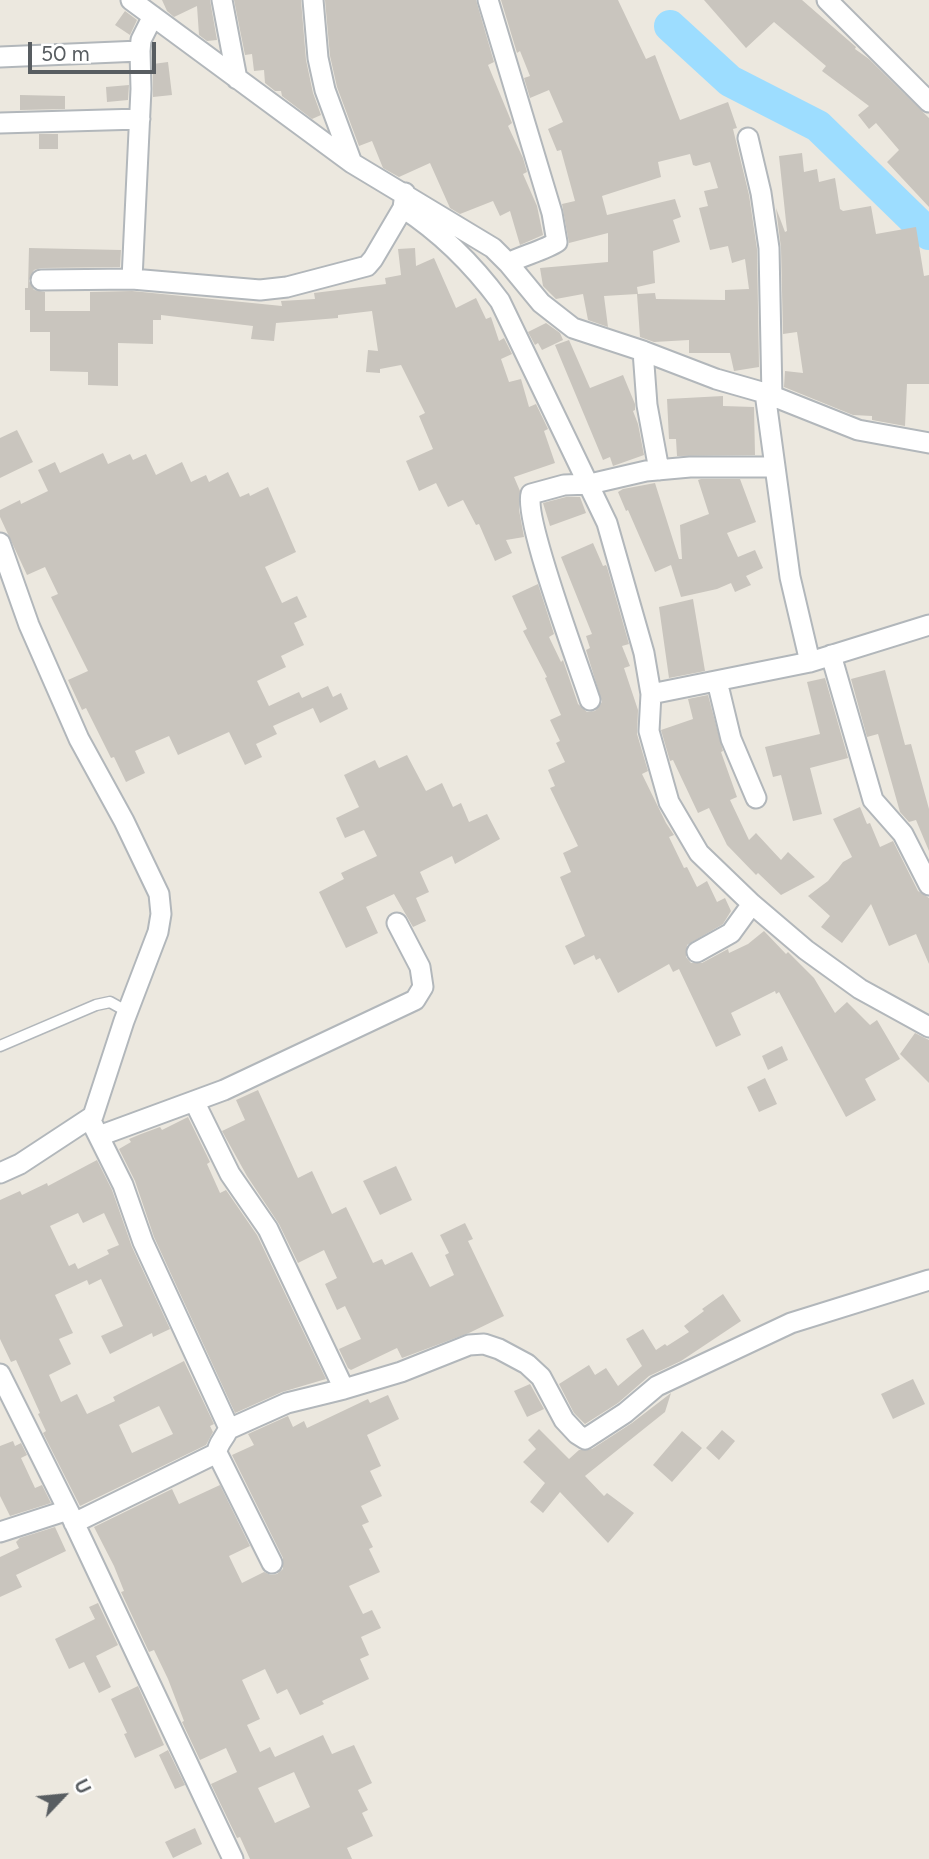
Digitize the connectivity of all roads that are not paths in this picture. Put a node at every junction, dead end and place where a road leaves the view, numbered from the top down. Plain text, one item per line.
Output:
1 (131, 0) edge
2 (222, 0) edge
3 (313, 0) edge
4 (488, 0) edge
5 (827, 0) edge
6 (153, 16) junction
7 (140, 51) junction
8 (0, 57) edge
9 (237, 79) junction
10 (929, 102) edge
11 (139, 119) junction
12 (0, 123) edge
13 (748, 138) dead end
14 (352, 163) junction
15 (404, 201) junction
16 (461, 228) junction
17 (460, 257) junction
18 (508, 262) junction
19 (132, 279) junction
20 (41, 280) dead end
21 (643, 351) junction
22 (769, 395) junction
23 (929, 443) edge
24 (775, 467) junction
25 (659, 470) junction
26 (590, 484) junction
27 (0, 543) edge
28 (929, 625) edge
29 (831, 655) junction
30 (810, 662) junction
31 (718, 681) junction
32 (651, 694) junction
33 (590, 700) dead end
34 (756, 798) dead end
35 (922, 855) edge
36 (929, 885) edge
37 (752, 904) junction
38 (397, 923) dead end
39 (696, 952) dead end
40 (128, 1012) junction
41 (927, 1022) edge
42 (0, 1046) edge
43 (194, 1101) junction
44 (94, 1128) junction
45 (0, 1173) edge
46 (929, 1280) edge
47 (0, 1374) edge
48 (344, 1389) junction
49 (229, 1429) junction
50 (217, 1453) junction
51 (71, 1516) junction
52 (0, 1532) edge
53 (272, 1563) dead end
54 (233, 1859) edge

1 - 6 street
2 - 9 street
3 - 14 street
4 - 18 street
5 - 10 street
6 - 7 street
6 - 9 street
7 - 8 street
7 - 11 street
9 - 14 street
11 - 12 street
11 - 19 street
13 - 22 street
14 - 15 street
15 - 16 street
15 - 17 street
15 - 19 street
16 - 17 street
16 - 18 street
17 - 26 street
18 - 21 street
19 - 20 street
21 - 22 street
21 - 25 street
22 - 23 street
22 - 24 street
24 - 25 street
24 - 30 street
25 - 26 street
26 - 32 street
26 - 33 street
27 - 40 street
28 - 29 street
29 - 30 street
29 - 35 street
30 - 31 street
31 - 32 street
31 - 34 street
32 - 37 street
35 - 36 street
37 - 39 street
37 - 41 street
38 - 43 street
40 - 42 lane
40 - 44 street
43 - 44 street
43 - 48 street
44 - 45 street
44 - 49 street
46 - 48 street
47 - 51 street
48 - 49 street
49 - 50 street
50 - 51 street
50 - 53 street
51 - 52 street
51 - 54 street

